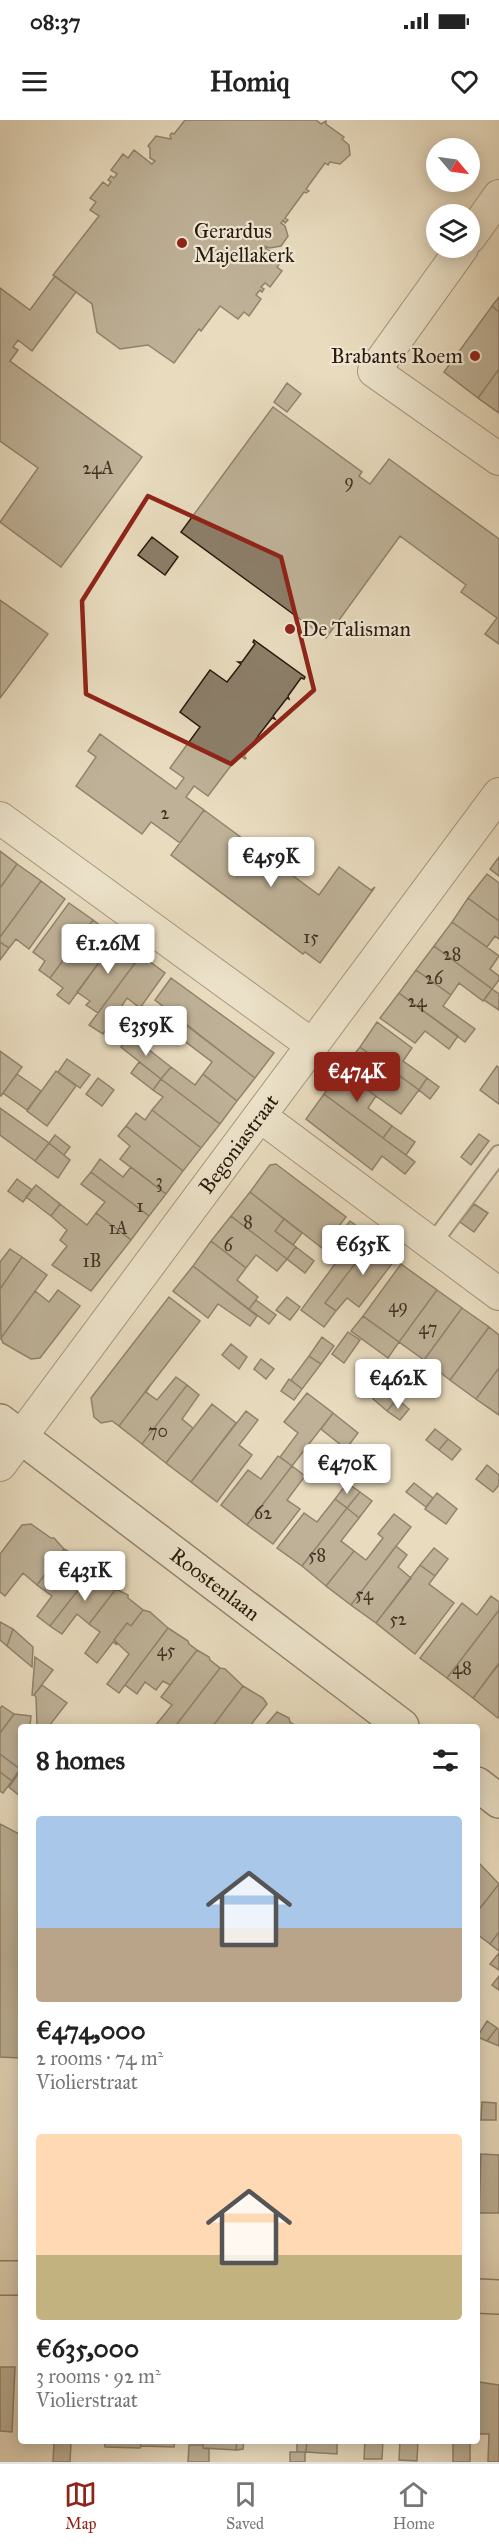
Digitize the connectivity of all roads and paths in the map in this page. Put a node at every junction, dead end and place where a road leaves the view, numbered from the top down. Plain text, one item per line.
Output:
1 (499, 196) edge
2 (480, 223) edge
3 (455, 258) edge
4 (499, 459) edge
5 (499, 794) edge
6 (0, 818) edge
7 (312, 1045) junction
8 (260, 1116) junction
9 (499, 1154) edge
10 (432, 1244) junction
11 (499, 1294) edge
12 (10, 1428) edge
13 (0, 1465) edge
14 (399, 1724) edge
15 (480, 1786) edge
16 (499, 1800) edge
17 (0, 2278) edge
18 (18, 2278) edge
19 (480, 2296) edge
20 (499, 2297) edge

1 - 2 street
3 - 4 street
5 - 7 street, Begoniastraat
6 - 7 street
7 - 8 street, Begoniastraat
8 - 10 street
8 - 12 street, Begoniastraat
9 - 10 lane
10 - 11 street
12 - 13 street, Begoniastraat
12 - 14 street, Roostenlaan
15 - 16 street
17 - 18 main road
19 - 20 main road

